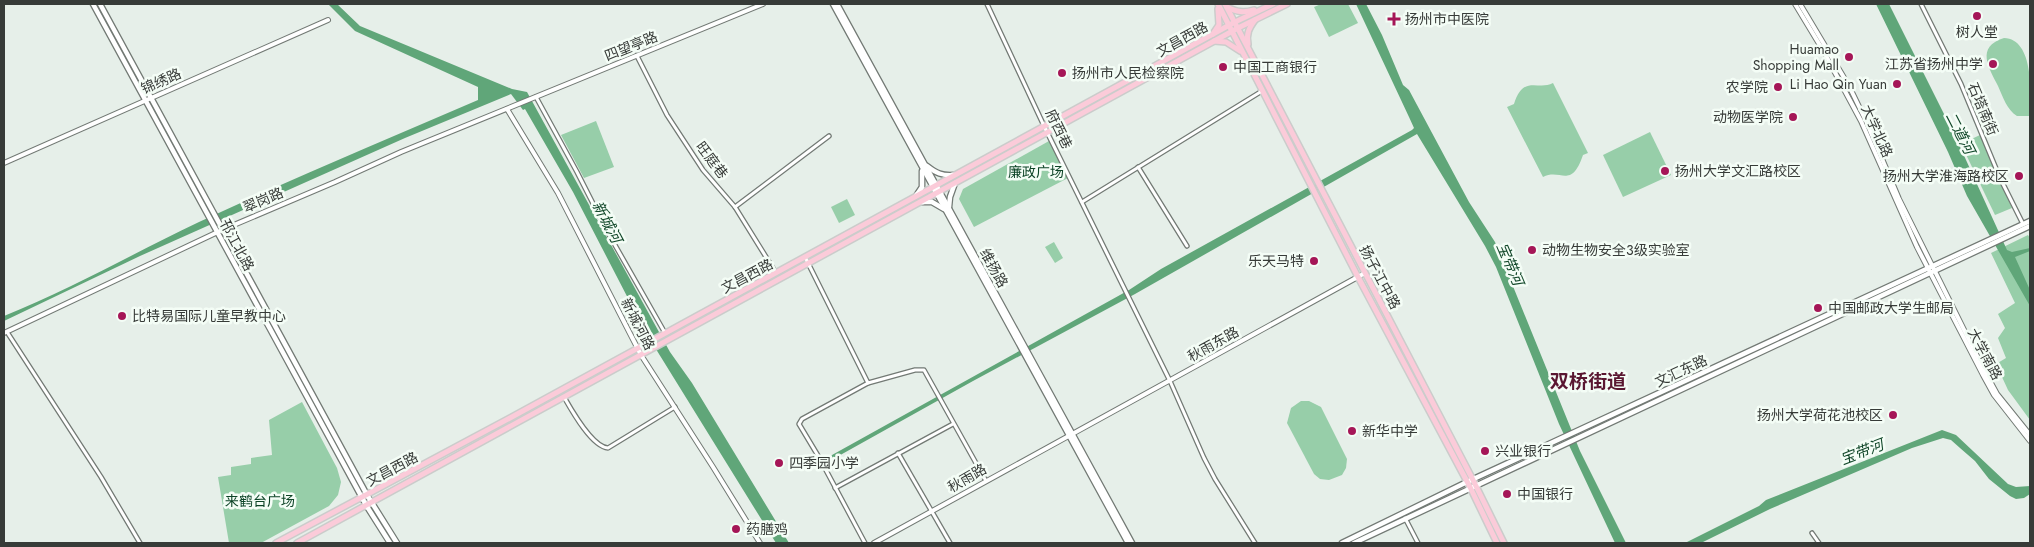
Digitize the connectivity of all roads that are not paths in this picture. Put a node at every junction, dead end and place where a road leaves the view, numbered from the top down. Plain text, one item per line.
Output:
1 (93, 4) edge
2 (100, 4) edge
3 (763, 4) edge
4 (833, 4) edge
5 (837, 4) edge
6 (987, 4) edge
7 (1218, 4) edge
8 (1273, 4) edge
9 (1287, 4) edge
10 (1795, 4) edge
11 (1800, 4) edge
12 (1921, 4) edge
13 (1226, 5) edge
14 (1267, 7) junction
15 (1255, 19) junction
16 (328, 20) dead end
17 (1236, 25) junction
18 (1230, 28) junction
19 (1214, 34) junction
20 (1214, 41) junction
21 (1250, 52) junction
22 (1243, 54) junction
23 (637, 56) junction
24 (1262, 90) junction
25 (151, 98) junction
26 (534, 98) junction
27 (146, 101) junction
28 (507, 109) junction
29 (1046, 130) junction
30 (829, 136) dead end
31 (4, 163) edge
32 (924, 166) junction
33 (1138, 167) junction
34 (955, 175) junction
35 (956, 182) junction
36 (934, 186) junction
37 (938, 192) junction
38 (916, 196) junction
39 (919, 202) junction
40 (1082, 202) junction
41 (735, 207) junction
42 (947, 209) junction
43 (210, 214) junction
44 (2030, 221) edge
45 (2023, 224) junction
46 (2030, 226) edge
47 (222, 230) junction
48 (216, 232) junction
49 (2003, 236) junction
50 (1186, 246) dead end
51 (805, 258) junction
52 (808, 263) junction
53 (1931, 269) junction
54 (776, 273) junction
55 (1365, 273) junction
56 (1358, 276) junction
57 (5, 333) edge
58 (664, 333) junction
59 (638, 348) junction
60 (641, 355) junction
61 (1170, 381) junction
62 (868, 383) junction
63 (564, 397) junction
64 (675, 407) junction
65 (953, 424) junction
66 (1070, 434) junction
67 (2030, 435) edge
68 (2030, 441) edge
69 (898, 453) junction
70 (986, 481) junction
71 (1471, 483) junction
72 (834, 488) junction
73 (365, 496) junction
74 (368, 504) junction
75 (932, 512) junction
76 (1405, 518) junction
77 (1812, 533) dead end
78 (140, 543) edge
79 (276, 543) edge
80 (297, 543) edge
81 (390, 543) edge
82 (398, 543) edge
83 (760, 543) edge
84 (865, 543) edge
85 (874, 543) edge
86 (950, 543) edge
87 (1128, 543) edge
88 (1132, 543) edge
89 (1255, 543) edge
90 (1342, 543) edge
91 (1354, 543) edge
92 (1418, 543) edge
93 (1497, 543) edge
94 (1504, 543) edge
95 (1818, 543) edge

1 - 27 main road, 邗江北路
2 - 25 main road, 邗江北路
3 - 23 street, 四望亭路
4 - 32 main road, 维扬路
5 - 32 main road, 维扬路
6 - 29 street, 府西巷
7 - 18 main road, 扬子江中路
7 - 19 main road
8 - 14 main road
9 - 15 main road
10 - 53 street, 大学北路
11 - 53 street, 大学北路
12 - 45 street, 石塔南街
13 - 14 main road
13 - 17 main road, 扬子江中路
14 - 17 main road
15 - 17 main road
15 - 21 main road
16 - 25 street, 锦绣路
17 - 18 main road
17 - 21 main road, 扬子江中路
18 - 19 main road, 文昌西路
18 - 20 main road, 文昌西路
18 - 22 main road, 扬子江中路
19 - 29 main road, 文昌西路
20 - 22 main road
20 - 29 main road, 文昌西路
21 - 55 main road, 扬子江中路
22 - 24 main road, 扬子江中路
23 - 26 street, 四望亭路
23 - 41 street, 旺庭巷
24 - 33 street
24 - 56 main road, 扬子江中路
25 - 27 street, 锦绣路
25 - 43 main road, 邗江北路
26 - 28 street, 四望亭路
26 - 58 street
27 - 31 street, 锦绣路
27 - 43 main road, 邗江北路
28 - 47 street, 翠岗路
28 - 59 street, 新城河路
29 - 34 main road, 文昌西路
29 - 35 main road, 文昌西路
29 - 40 street, 府西巷
30 - 41 street
32 - 34 main road
32 - 36 main road, 维扬路
32 - 38 main road
33 - 40 street
33 - 50 street
34 - 36 main road, 文昌西路
35 - 37 main road, 文昌西路
35 - 42 main road
36 - 37 main road, 维扬路
36 - 38 main road, 文昌西路
37 - 39 main road, 文昌西路
37 - 42 main road, 维扬路
38 - 51 main road, 文昌西路
39 - 42 main road
39 - 52 main road, 文昌西路
40 - 61 street, 府西巷
41 - 54 street, 旺庭巷
42 - 66 main road, 维扬路
43 - 47 main road, 邗江北路
43 - 48 main road, 邗江北路
44 - 45 main road, 文汇东路
45 - 49 main road, 文汇东路
46 - 49 main road, 文汇东路
47 - 48 street, 翠岗路
47 - 73 main road, 邗江北路
48 - 57 street, 翠岗路
48 - 73 main road, 邗江北路
49 - 53 main road, 文汇东路
51 - 52 street
51 - 54 main road, 文昌西路
52 - 60 main road, 文昌西路
52 - 62 street
53 - 67 street, 大学南路
53 - 68 street, 大学南路
53 - 71 main road, 文汇东路
54 - 58 main road, 文昌西路
55 - 56 street, 秋雨东路
55 - 71 main road, 扬子江中路
56 - 61 street, 秋雨东路
56 - 71 main road, 扬子江中路
57 - 78 street
58 - 59 main road, 文昌西路
59 - 60 street, 新城河路
59 - 73 main road, 文昌西路
60 - 63 main road, 文昌西路
60 - 64 street, 新城河路
61 - 66 street, 秋雨东路
61 - 89 street, 府西巷
62 - 65 street
62 - 72 street
63 - 64 street
63 - 74 main road, 文昌西路
64 - 83 street, 新城河路
65 - 69 street
65 - 70 street
66 - 70 street, 秋雨路
66 - 87 main road, 维扬路
66 - 88 main road, 维扬路
69 - 72 street
69 - 75 street
70 - 75 street, 秋雨路
71 - 76 main road, 文汇东路
71 - 90 main road, 文汇东路
71 - 93 main road, 扬子江中路
71 - 94 main road, 扬子江中路
72 - 84 street
73 - 74 main road
73 - 79 main road, 文昌西路
74 - 80 main road, 文昌西路
74 - 81 main road
74 - 82 main road
75 - 85 street, 秋雨路
75 - 86 street
76 - 91 main road, 文汇东路
76 - 92 street
77 - 95 street

